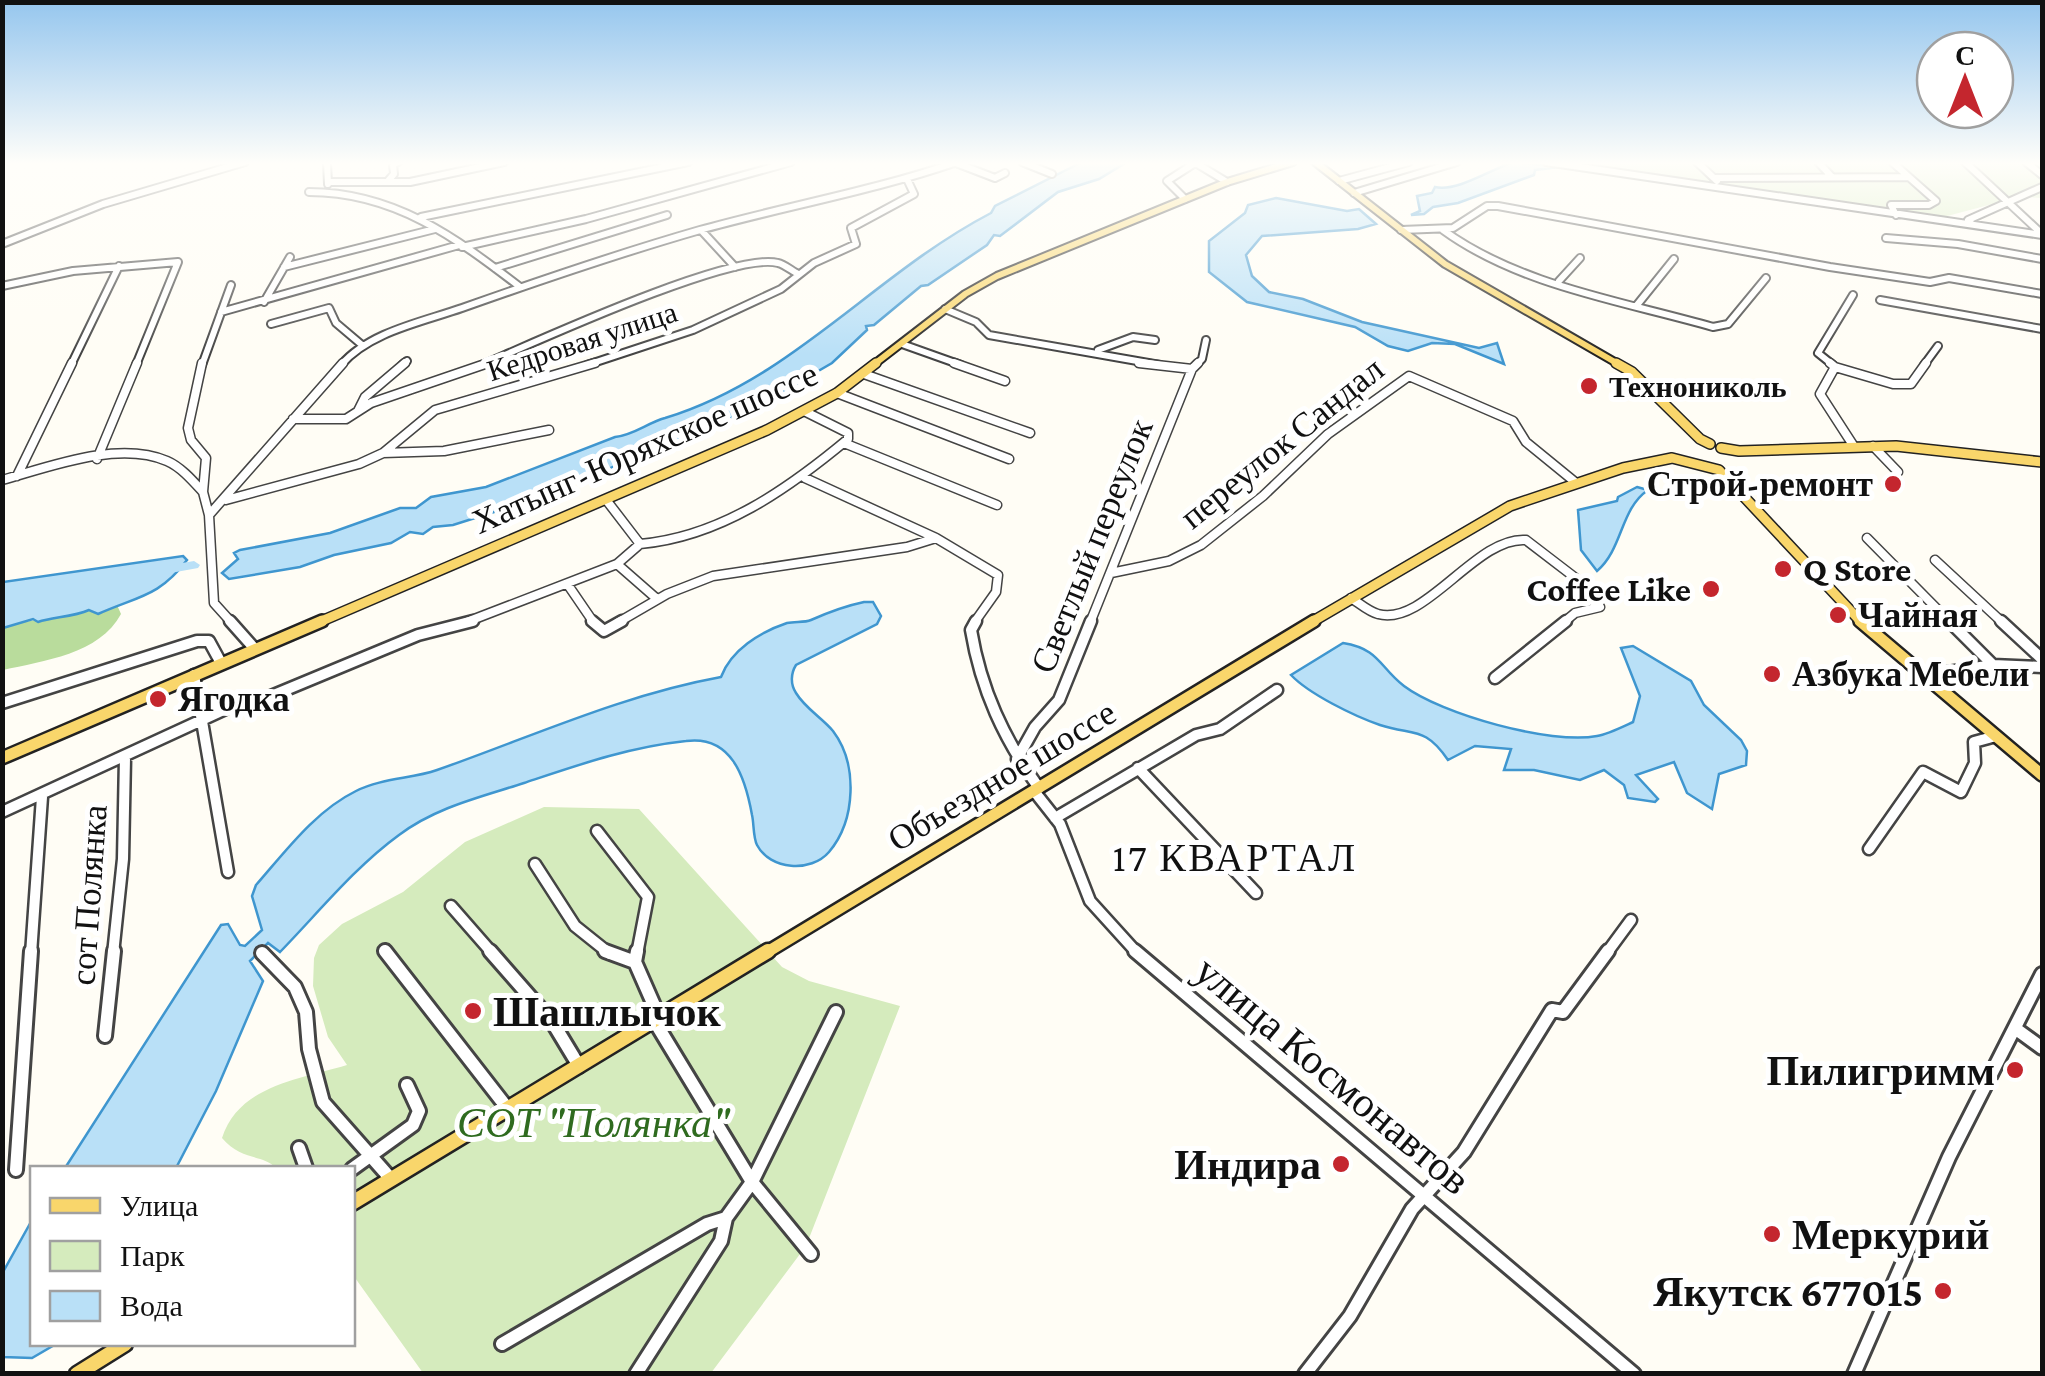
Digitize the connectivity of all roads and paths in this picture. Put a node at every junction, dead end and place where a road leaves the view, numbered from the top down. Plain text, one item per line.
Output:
1 (47, 226) edge
2 (552, 226) edge
3 (631, 226) edge
4 (716, 226) edge
5 (855, 226) edge
6 (1118, 226) edge
7 (1396, 226) edge
8 (1458, 226) edge
9 (1613, 226) edge
10 (1982, 226) edge
11 (434, 228) joint
12 (701, 230) junction
13 (1401, 230) junction
14 (1444, 230) junction
15 (2042, 234) edge
16 (1886, 238) dead end
17 (2, 244) edge
18 (460, 246) junction
19 (1770, 254) junction
20 (290, 257) dead end
21 (1580, 258) dead end
22 (2042, 259) edge
23 (1674, 260) dead end
24 (120, 266) junction
25 (284, 267) junction
26 (736, 267) junction
27 (1830, 267) junction
28 (495, 268) junction
29 (798, 274) junction
30 (1832, 280) dead end
31 (1559, 281) junction
32 (232, 284) dead end
33 (2, 286) edge
34 (520, 286) junction
35 (1853, 294) dead end
36 (2042, 294) edge
37 (1880, 300) dead end
38 (264, 302) junction
39 (1637, 306) junction
40 (945, 309) junction
41 (222, 312) junction
42 (271, 324) dead end
43 (2042, 329) edge
44 (1155, 340) dead end
45 (1206, 340) dead end
46 (902, 344) junction
47 (362, 345) junction
48 (1938, 346) dead end
49 (1095, 350) junction
50 (407, 361) dead end
51 (1835, 367) junction
52 (1192, 368) junction
53 (864, 374) junction
54 (1005, 381) dead end
55 (837, 393) junction
56 (358, 410) junction
57 (804, 412) junction
58 (293, 420) junction
59 (1685, 425) junction
60 (549, 430) dead end
61 (1030, 434) dead end
62 (844, 444) junction
63 (1715, 446) junction
64 (1852, 446) junction
65 (1873, 446) junction
66 (1688, 448) junction
67 (1751, 451) junction
68 (383, 453) junction
69 (1672, 458) junction
70 (97, 459) junction
71 (1009, 459) dead end
72 (1731, 460) junction
73 (2042, 462) edge
74 (1704, 465) junction
75 (1898, 472) dead end
76 (17, 476) junction
77 (805, 478) junction
78 (1731, 479) junction
79 (2, 480) edge
80 (1575, 482) junction
81 (204, 492) junction
82 (223, 501) junction
83 (607, 501) junction
84 (997, 504) dead end
85 (209, 515) junction
86 (936, 538) junction
87 (1867, 538) dead end
88 (640, 544) junction
89 (1935, 560) dead end
90 (617, 564) junction
91 (1110, 573) junction
92 (568, 585) junction
93 (1351, 598) junction
94 (657, 599) junction
95 (254, 648) junction
96 (2042, 659) edge
97 (221, 663) junction
98 (1994, 665) junction
99 (2042, 667) edge
100 (194, 675) junction
101 (1924, 676) junction
102 (1495, 678) dead end
103 (1277, 690) dead end
104 (2, 703) edge
105 (203, 723) junction
106 (1996, 736) junction
107 (2, 758) edge
108 (126, 758) junction
109 (1017, 759) junction
110 (1138, 768) junction
111 (2042, 775) edge
112 (1036, 790) junction
113 (42, 796) junction
114 (2, 812) edge
115 (1055, 818) junction
116 (598, 831) dead end
117 (1870, 849) dead end
118 (535, 864) dead end
119 (228, 872) dead end
120 (1256, 893) dead end
121 (450, 906) dead end
122 (1631, 920) dead end
123 (386, 951) dead end
124 (262, 953) dead end
125 (635, 962) junction
126 (2042, 974) edge
127 (836, 1012) dead end
128 (658, 1021) junction
129 (2016, 1029) junction
130 (105, 1036) dead end
131 (2042, 1048) edge
132 (579, 1066) junction
133 (407, 1084) dead end
134 (508, 1110) junction
135 (299, 1148) dead end
136 (369, 1158) junction
137 (305, 1166) edge
138 (355, 1167) edge
139 (16, 1170) dead end
140 (391, 1179) junction
141 (752, 1182) junction
142 (1423, 1193) junction
143 (355, 1201) edge
144 (726, 1218) junction
145 (811, 1254) dead end
146 (502, 1344) dead end
147 (123, 1346) edge
148 (77, 1374) edge
149 (636, 1374) edge
150 (1305, 1374) edge
151 (1634, 1374) edge
152 (1854, 1374) edge

1 - 17 street
2 - 18 street
3 - 28 street
4 - 12 street
5 - 29 street, Кедровая улица
6 - 40 main road, Хатынг-Юряхское шоссе
7 - 13 main road
8 - 14 street
9 - 19 street
10 - 15 street
11 - 18 street
11 - 25 street
12 - 26 street
12 - 34 street
13 - 14 street
13 - 59 main road
14 - 31 street
16 - 22 street
18 - 28 street
18 - 38 street
19 - 27 street
19 - 39 street
20 - 25 street
21 - 31 street
23 - 39 street
24 - 33 street
24 - 70 street
24 - 76 street
25 - 38 street
26 - 29 street
26 - 56 street
27 - 30 street
27 - 36 street
28 - 34 street
29 - 68 street, Кедровая улица
31 - 39 street
32 - 41 street
34 - 47 street
35 - 51 street
37 - 43 street
38 - 41 street
40 - 46 main road, Хатынг-Юряхское шоссе
40 - 49 street
41 - 81 street
42 - 47 street
44 - 49 street
45 - 52 street, Светлый переулок
46 - 53 main road, Хатынг-Юряхское шоссе
46 - 54 street
47 - 58 street
48 - 51 street
49 - 52 street
50 - 56 street
51 - 64 street
52 - 91 street, Светлый переулок
53 - 55 main road, Хатынг-Юряхское шоссе
53 - 61 street
55 - 57 main road, Хатынг-Юряхское шоссе
55 - 71 street
56 - 58 street
57 - 62 street
57 - 83 main road, Хатынг-Юряхское шоссе
58 - 82 street
59 - 63 main road
59 - 66 main road
60 - 68 street
62 - 77 street
62 - 84 street
63 - 66 main road
63 - 67 main road
63 - 72 main road
64 - 65 main road
64 - 67 main road
65 - 73 main road
65 - 75 street
66 - 69 main road
66 - 74 main road
67 - 72 main road
68 - 82 street
69 - 74 main road, Объездное шоссе
69 - 80 main road, Объездное шоссе
70 - 76 street
70 - 81 street
72 - 74 main road
72 - 78 main road
74 - 78 main road
76 - 79 street
77 - 86 street
77 - 88 street
78 - 101 main road
80 - 91 street, переулок Сандал
80 - 93 main road, Объездное шоссе
81 - 85 street
82 - 85 street
83 - 88 street
83 - 95 main road, Хатынг-Юряхское шоссе
85 - 95 street
86 - 94 street
86 - 109 street, улица Космонавтов
87 - 98 street
88 - 90 street, сот Полянка
89 - 96 street
90 - 92 street, сот Полянка
90 - 94 street
91 - 109 street, Светлый переулок
92 - 94 street
92 - 105 street, сот Полянка
93 - 102 street
93 - 112 main road, Объездное шоссе
95 - 97 main road, Хатынг-Юряхское шоссе
97 - 100 main road, Хатынг-Юряхское шоссе
97 - 104 street
98 - 99 street
98 - 101 street
100 - 105 street
100 - 107 main road, Хатынг-Юряхское шоссе
101 - 106 main road
103 - 110 street
105 - 108 street, сот Полянка
105 - 119 street
106 - 111 main road
106 - 117 street
108 - 113 street, сот Полянка
108 - 130 street, сот Полянка
109 - 112 street, улица Космонавтов
110 - 115 street
110 - 120 street
112 - 115 street, улица Космонавтов
112 - 128 main road, Объездное шоссе
113 - 114 street, сот Полянка
113 - 139 street
115 - 142 street, улица Космонавтов
116 - 125 street
118 - 125 street
121 - 132 street
122 - 142 street
123 - 134 street
124 - 136 street
125 - 128 street
126 - 129 street
127 - 141 street
128 - 132 main road, Объездное шоссе
128 - 141 street
129 - 131 street
129 - 152 street
132 - 134 main road, Объездное шоссе
133 - 136 street
134 - 140 main road, Объездное шоссе
135 - 137 street
136 - 138 street
136 - 140 street
140 - 143 main road, Объездное шоссе
141 - 144 street
141 - 145 street
142 - 150 street
142 - 151 street, улица Космонавтов
144 - 146 street
144 - 149 street
147 - 148 main road

